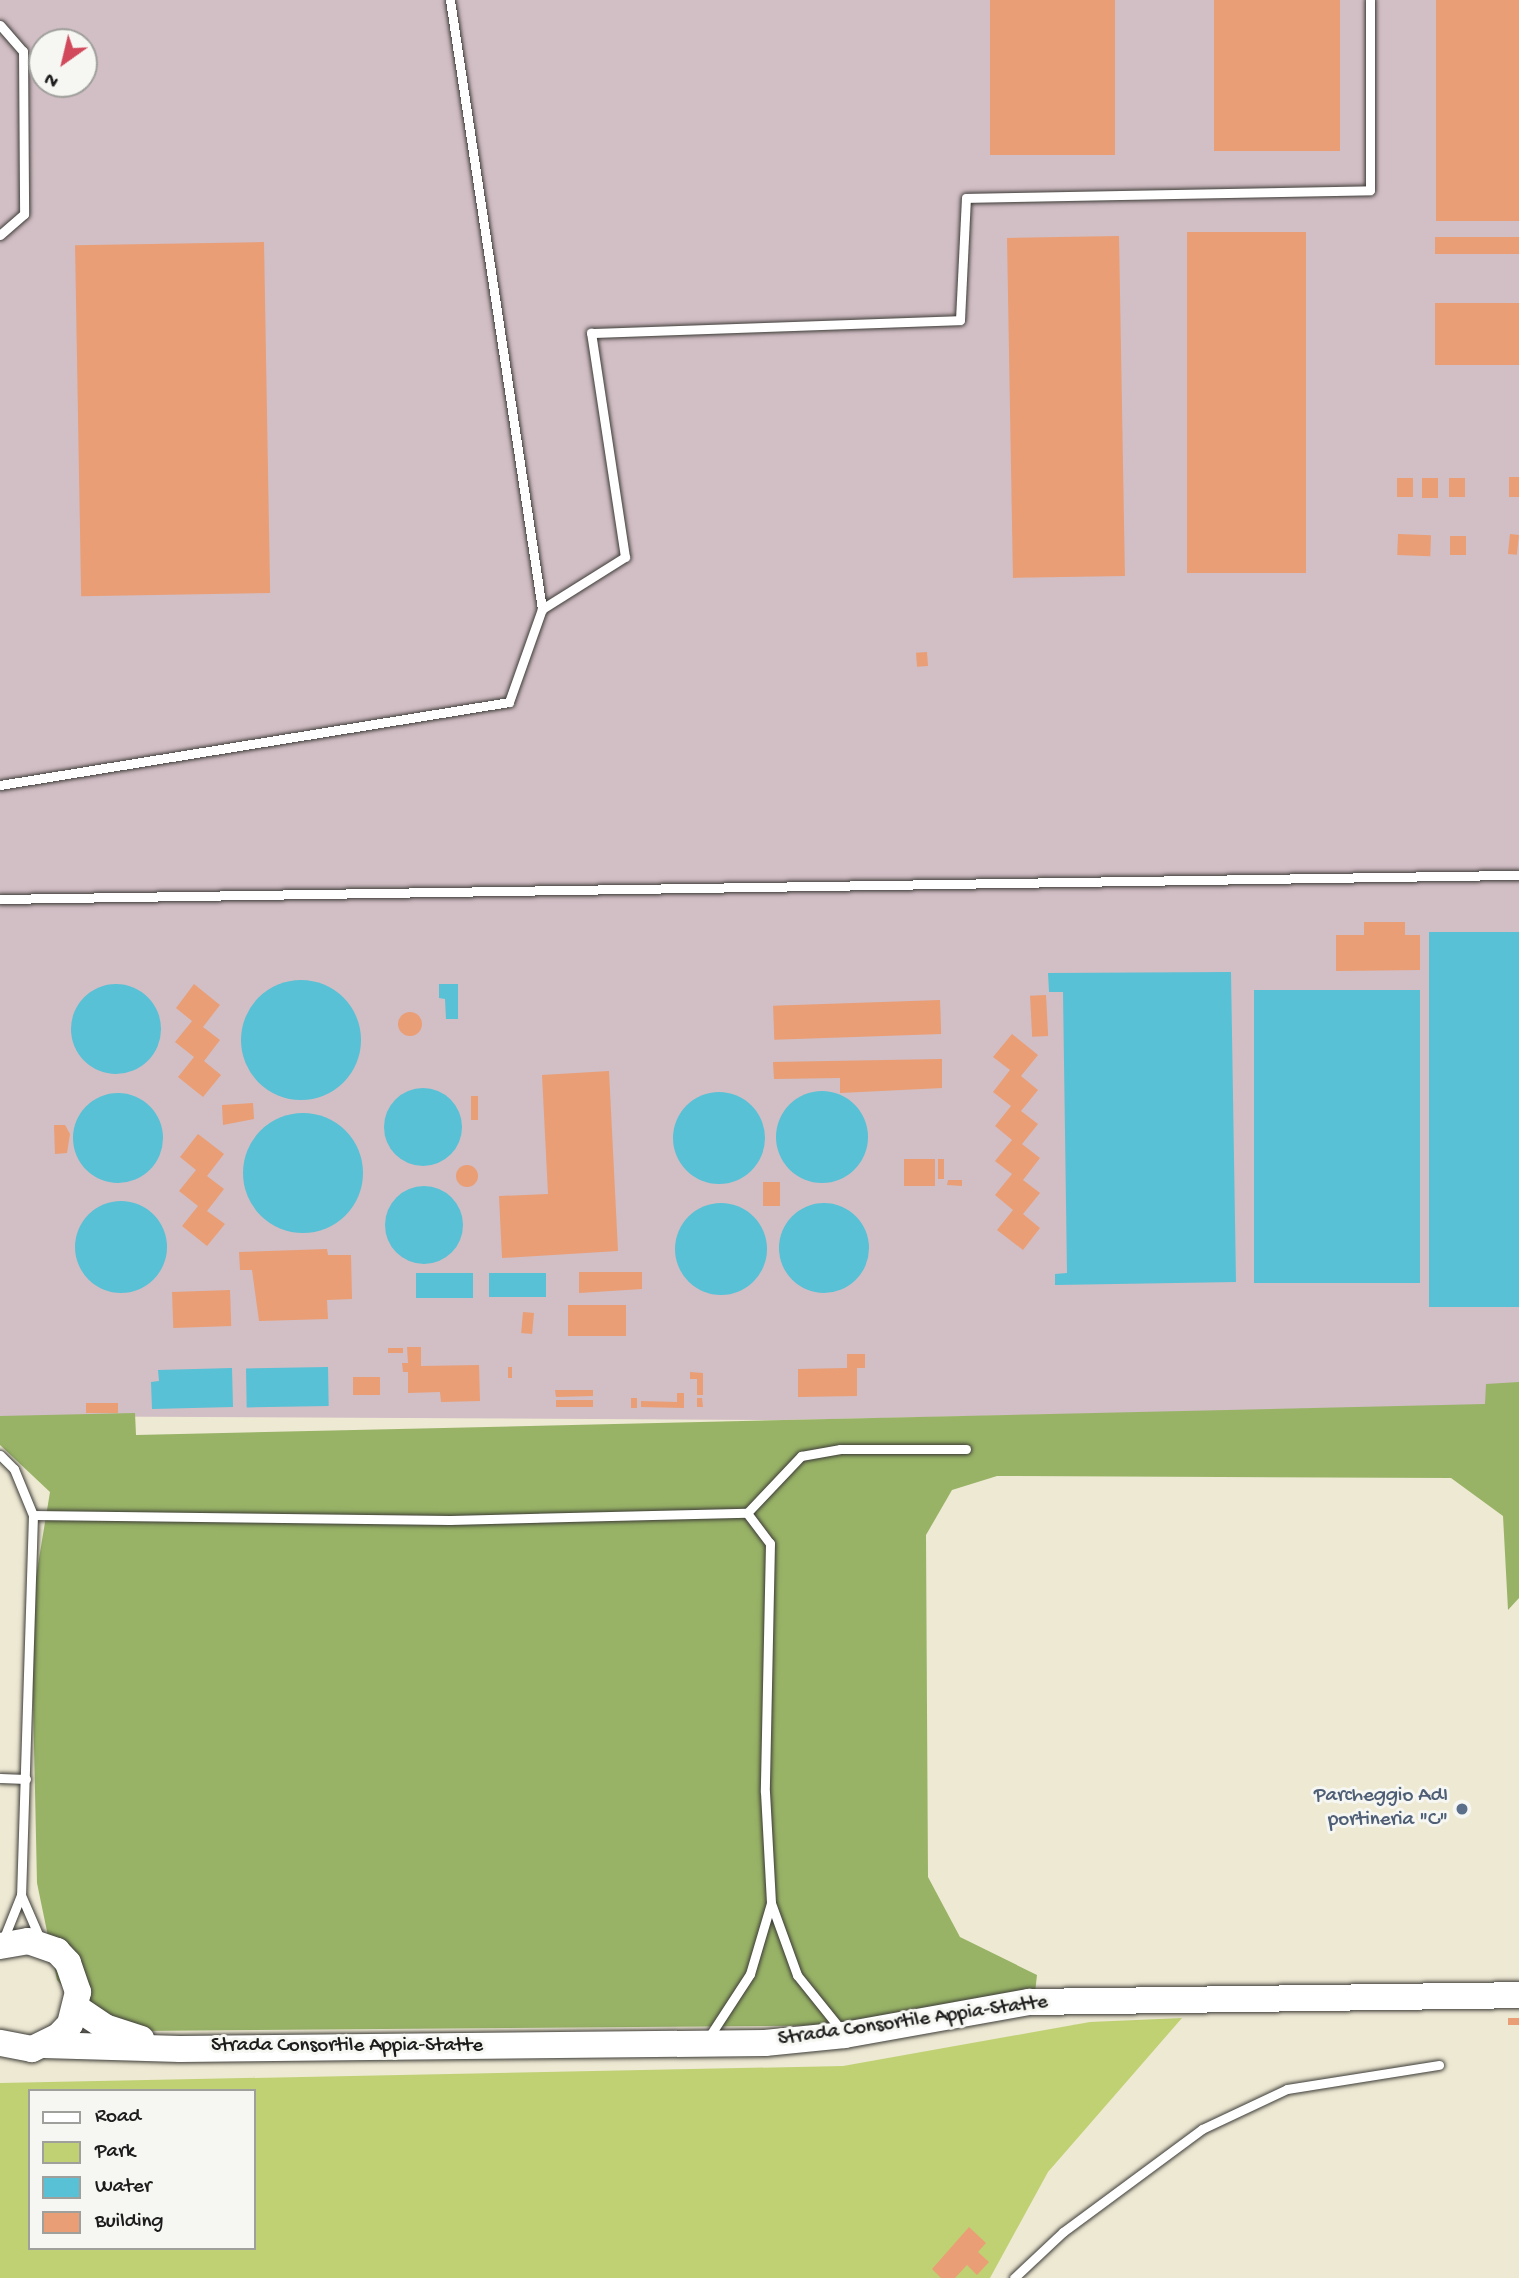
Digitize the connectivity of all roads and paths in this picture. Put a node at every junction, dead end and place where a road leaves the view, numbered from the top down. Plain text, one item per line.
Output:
1 (450, 0) edge
2 (1370, 0) edge
3 (0, 25) edge
4 (0, 235) edge
5 (542, 609) junction
6 (0, 785) edge
7 (1519, 875) edge
8 (0, 899) edge
9 (966, 1448) dead end
10 (0, 1455) edge
11 (747, 1513) junction
12 (33, 1515) junction
13 (0, 1778) edge
14 (26, 1779) junction
15 (21, 1895) junction
16 (771, 1903) junction
17 (43, 1944) junction
18 (0, 1946) edge
19 (1519, 1995) edge
20 (77, 2008) junction
21 (845, 2035) junction
22 (2, 2045) edge
23 (44, 2045) junction
24 (704, 2045) junction
25 (180, 2049) junction
26 (1439, 2065) dead end
27 (1014, 2278) edge

1 - 5 lane
2 - 5 lane
3 - 4 lane
5 - 6 lane
7 - 8 lane
9 - 11 lane
10 - 12 lane
11 - 12 lane
11 - 16 lane
12 - 14 lane
13 - 14 lane
14 - 15 lane
15 - 17 lane
15 - 18 lane
16 - 21 lane
16 - 24 lane
17 - 18 street
17 - 20 street
19 - 21 street, Strada Consortile Appia-Statte
20 - 23 street
20 - 25 street, Strada Consortile Appia-Statte
21 - 24 street, Strada Consortile Appia-Statte
22 - 23 street, Strada Consortile Appia-Statte
23 - 25 street, Strada Consortile Appia-Statte
24 - 25 street, Strada Consortile Appia-Statte
26 - 27 lane

